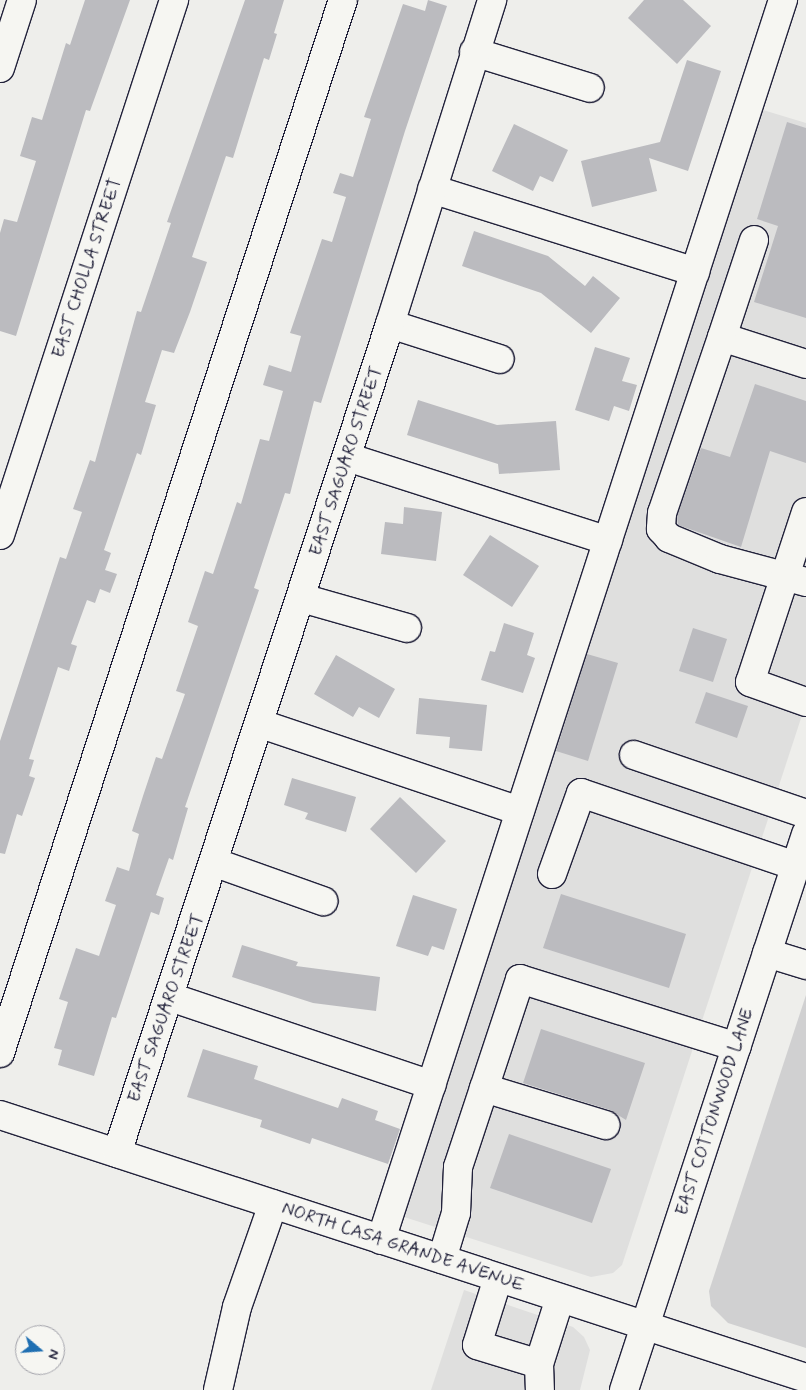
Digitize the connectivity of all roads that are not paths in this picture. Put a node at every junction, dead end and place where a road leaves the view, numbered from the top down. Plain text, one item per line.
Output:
1 (22, 0) edge
2 (174, 0) edge
3 (343, 0) edge
4 (492, 0) edge
5 (778, 1) edge
6 (474, 52) junction
7 (0, 68) edge
8 (590, 88) dead end
9 (432, 189) junction
10 (754, 240) dead end
11 (695, 272) junction
12 (390, 324) junction
13 (722, 337) junction
14 (500, 359) dead end
15 (806, 364) edge
16 (347, 457) junction
17 (806, 512) edge
18 (0, 535) edge
19 (608, 541) junction
20 (795, 580) edge
21 (302, 598) junction
22 (407, 628) dead end
23 (806, 702) edge
24 (261, 724) junction
25 (634, 755) dead end
26 (520, 811) junction
27 (806, 814) edge
28 (806, 834) edge
29 (216, 862) junction
30 (796, 866) junction
31 (552, 874) dead end
32 (323, 901) dead end
33 (767, 953) junction
34 (806, 965) edge
35 (170, 997) junction
36 (737, 1047) junction
37 (0, 1053) edge
38 (432, 1085) junction
39 (484, 1088) junction
40 (0, 1115) edge
41 (605, 1125) dead end
42 (117, 1153) junction
43 (272, 1204) junction
44 (382, 1240) junction
45 (442, 1259) junction
46 (498, 1278) junction
47 (560, 1298) junction
48 (645, 1326) junction
49 (540, 1377) edge
50 (806, 1378) edge
51 (218, 1390) edge
52 (624, 1390) edge

1 - 7 street
2 - 18 street, EAST CHOLLA STREET
3 - 37 street
4 - 6 street, EAST SAGUARO STREET
5 - 11 street
6 - 8 street
6 - 9 street, EAST SAGUARO STREET
9 - 11 street
9 - 12 street, EAST SAGUARO STREET
10 - 13 street
11 - 19 street
12 - 14 street
12 - 16 street, EAST SAGUARO STREET
13 - 15 street
13 - 20 street
16 - 19 street
16 - 21 street, EAST SAGUARO STREET
17 - 20 street
19 - 26 street
20 - 23 street
21 - 22 street
21 - 24 street, EAST SAGUARO STREET
24 - 26 street
24 - 29 street, EAST SAGUARO STREET
25 - 27 street
26 - 38 street
28 - 30 street, EAST COTTONWOOD LANE
29 - 32 street
29 - 35 street, EAST SAGUARO STREET
30 - 31 street
30 - 33 street, EAST COTTONWOOD LANE
33 - 34 street
33 - 36 street, EAST COTTONWOOD LANE
35 - 38 street
35 - 42 street, EAST SAGUARO STREET
36 - 39 street
36 - 48 street, EAST COTTONWOOD LANE
38 - 44 street
39 - 41 street
39 - 45 street
40 - 42 street, NORTH CASA GRANDE AVENUE
42 - 43 street, NORTH CASA GRANDE AVENUE
43 - 44 street, NORTH CASA GRANDE AVENUE
43 - 51 street
44 - 45 street, NORTH CASA GRANDE AVENUE
45 - 46 street, NORTH CASA GRANDE AVENUE
46 - 47 street, NORTH CASA GRANDE AVENUE
46 - 49 street
47 - 48 street, NORTH CASA GRANDE AVENUE
47 - 49 street
48 - 50 street, NORTH CASA GRANDE AVENUE
48 - 52 street, EAST COTTONWOOD LANE

